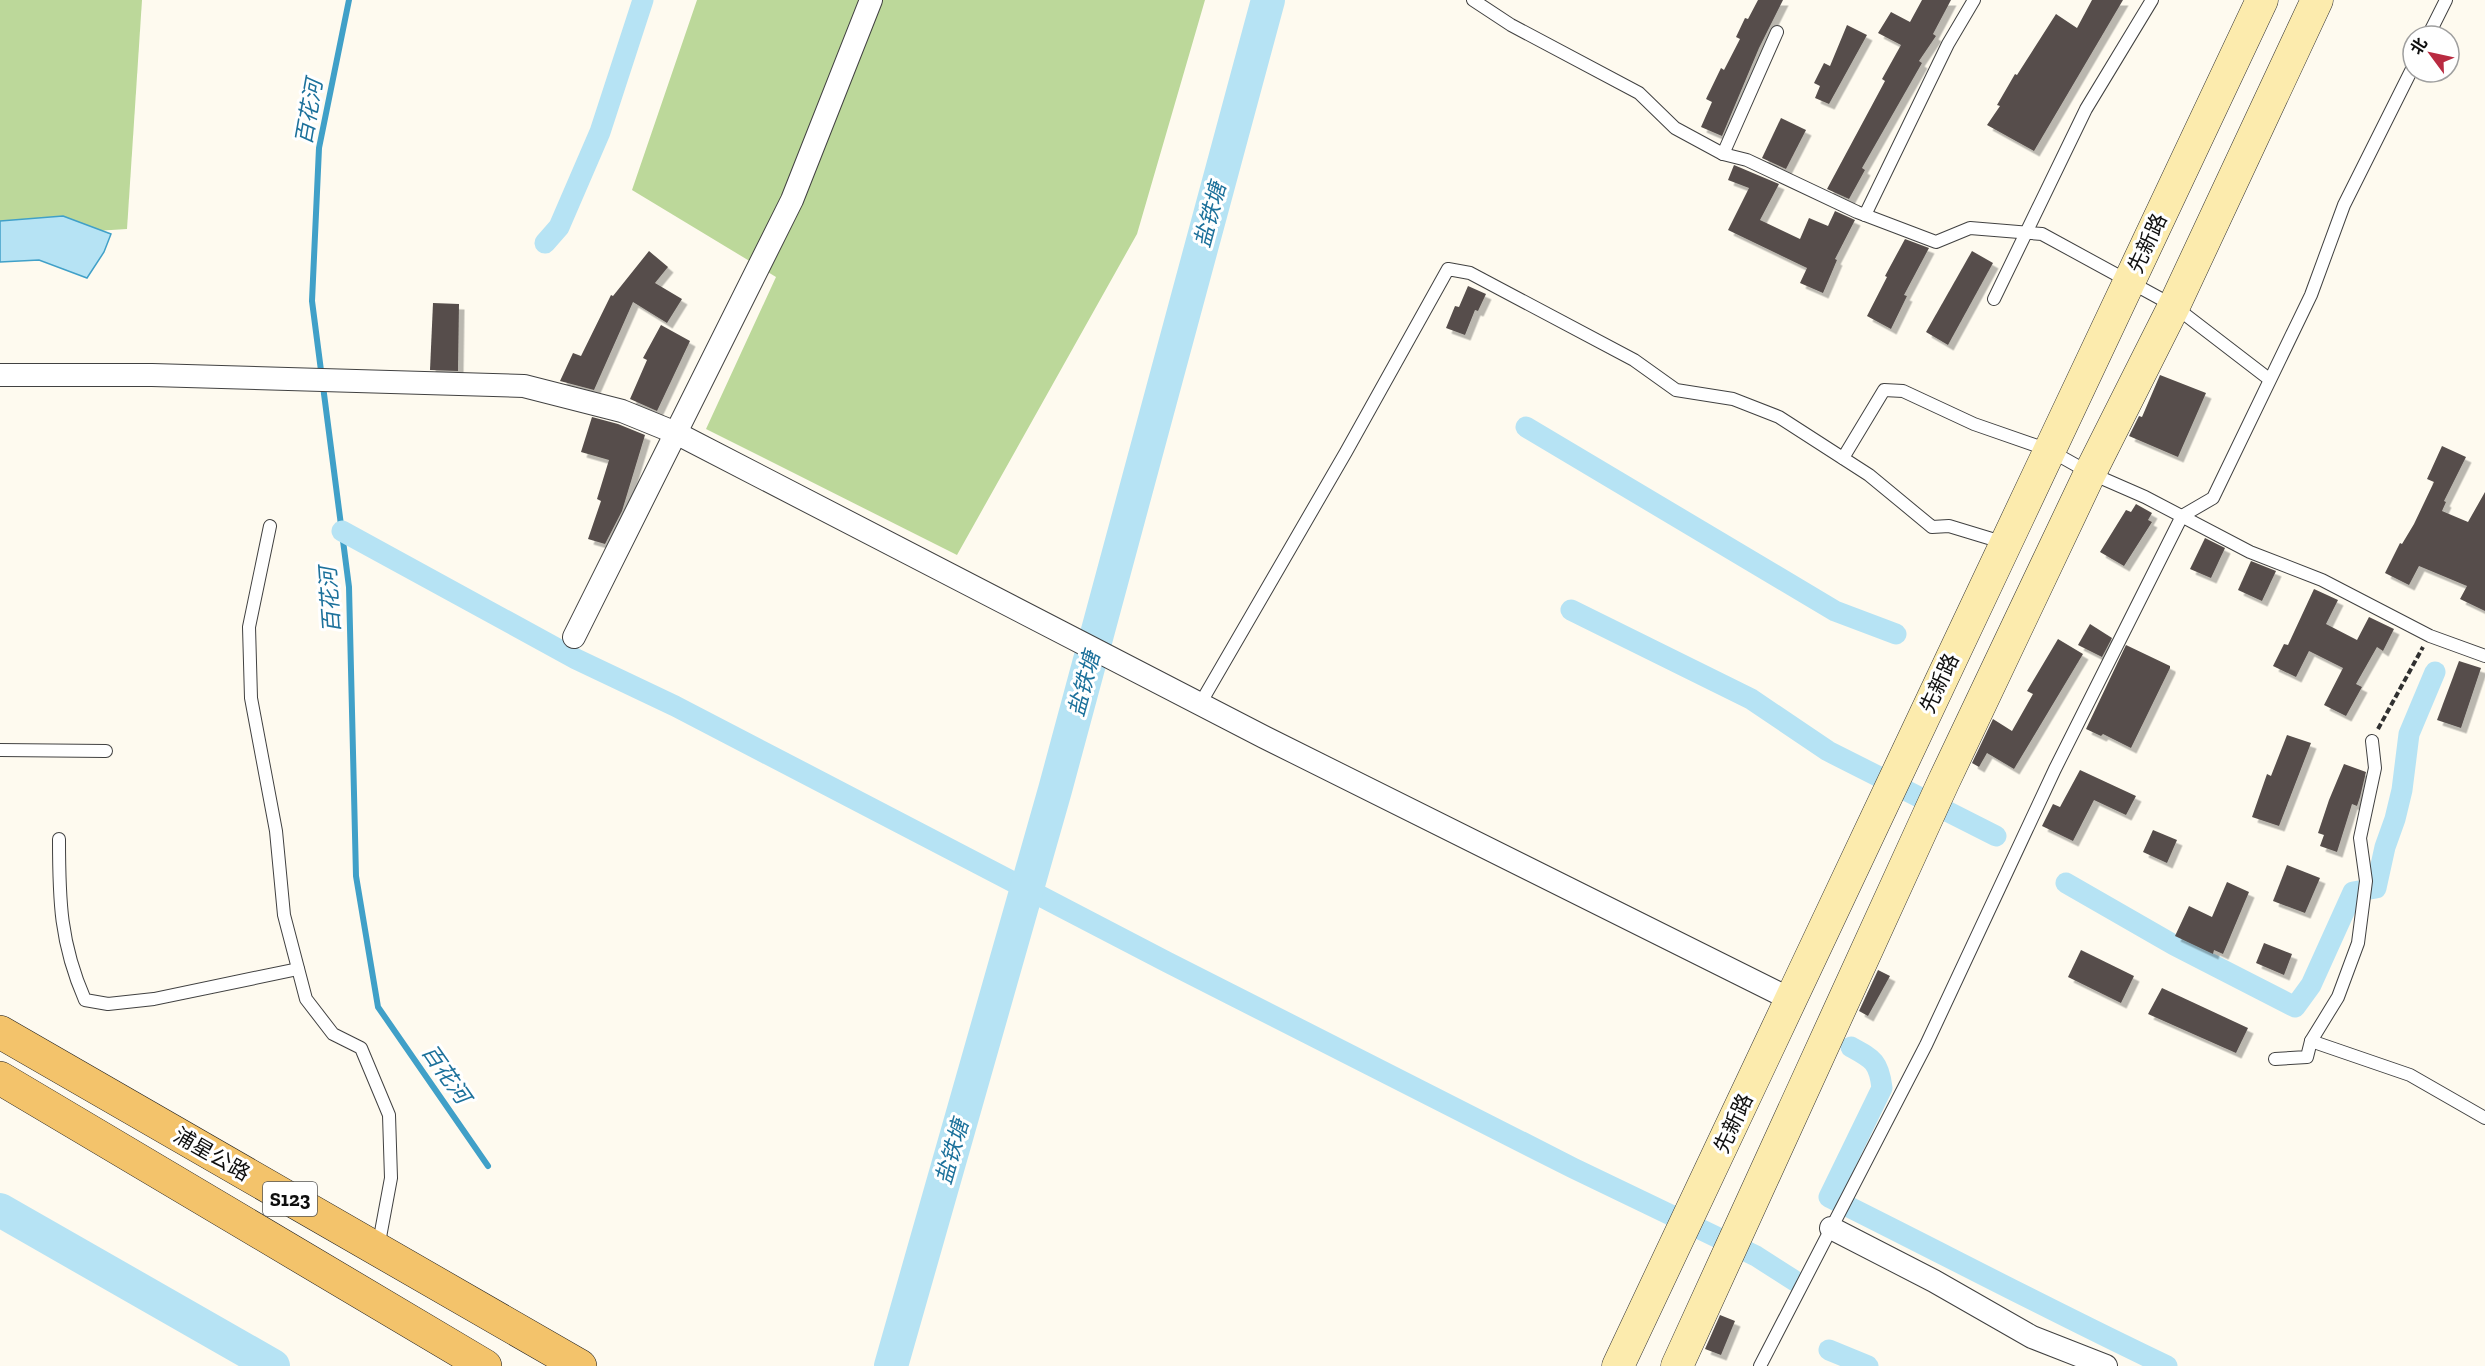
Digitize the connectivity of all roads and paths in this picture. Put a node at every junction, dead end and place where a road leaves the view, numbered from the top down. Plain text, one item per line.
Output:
1 (871, 0) edge
2 (1473, 0) edge
3 (1974, 0) edge
4 (2152, 0) edge
5 (2262, 0) edge
6 (2317, 0) edge
7 (2446, 0) edge
8 (2434, 24) edge
9 (1777, 32) dead end
10 (2404, 84) edge
11 (1723, 154) junction
12 (1864, 215) junction
13 (2025, 232) junction
14 (2129, 281) junction
15 (1994, 299) dead end
16 (2174, 306) junction
17 (0, 375) edge
18 (2269, 379) junction
19 (676, 433) junction
20 (2049, 450) junction
21 (1843, 458) junction
22 (2090, 473) junction
23 (2182, 516) junction
24 (270, 526) dead end
25 (2005, 543) junction
26 (2430, 636) junction
27 (574, 637) dead end
28 (2485, 656) edge
29 (1200, 704) junction
30 (2372, 741) joint
31 (0, 750) edge
32 (106, 751) dead end
33 (59, 839) dead end
34 (298, 969) junction
35 (1790, 999) junction
36 (0, 1032) edge
37 (2311, 1041) junction
38 (2275, 1059) dead end
39 (0, 1078) edge
40 (2485, 1118) edge
41 (1831, 1228) junction
42 (378, 1250) junction
43 (485, 1366) edge
44 (580, 1366) edge
45 (1618, 1366) edge
46 (1677, 1366) edge
47 (1760, 1366) edge
48 (2106, 1366) edge

1 - 19 street
2 - 11 lane
3 - 12 lane
4 - 13 lane
5 - 14 main road, 先新路
6 - 16 main road
7 - 8 lane
9 - 11 lane
10 - 18 lane
11 - 12 lane
12 - 13 lane
13 - 14 lane
13 - 15 lane
14 - 16 lane
14 - 20 main road, 先新路
16 - 18 lane
16 - 22 main road
17 - 19 street
18 - 23 lane
19 - 27 street
19 - 29 street
20 - 21 lane
20 - 22 lane
20 - 25 main road, 先新路
21 - 25 lane
21 - 29 lane
22 - 23 lane
22 - 46 main road
23 - 26 lane
23 - 41 lane
24 - 34 lane
25 - 35 main road, 先新路
26 - 28 lane
26 - 30 path
29 - 35 street
30 - 37 lane
31 - 32 lane
33 - 34 lane
34 - 42 lane
35 - 45 main road, 先新路
36 - 42 main road, 浦星公路 / S123
37 - 38 lane
37 - 40 lane
39 - 43 main road, 浦星公路 / S123
41 - 47 lane
41 - 48 street
42 - 44 main road, 浦星公路 / S123

